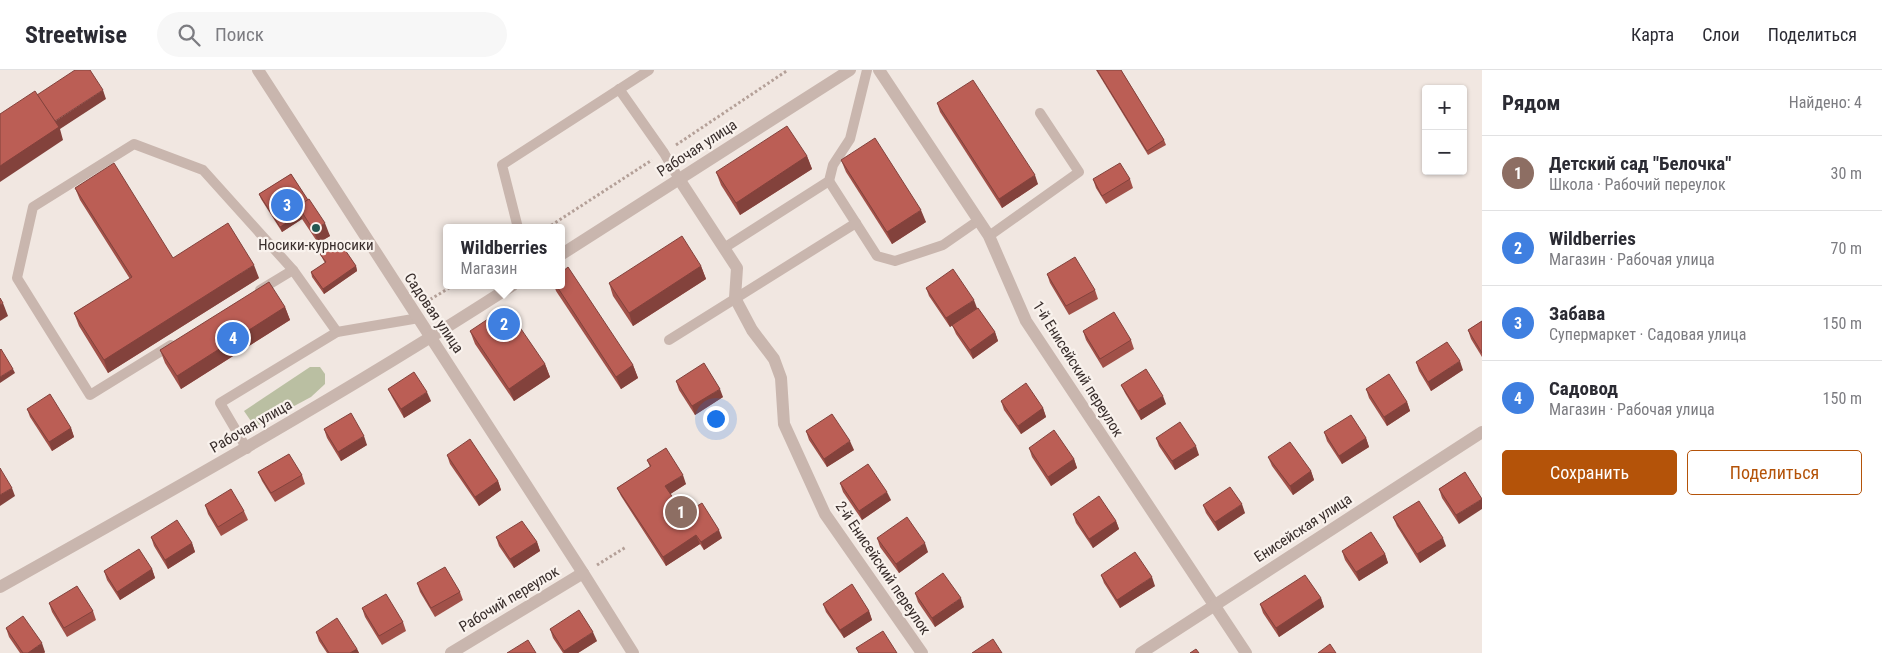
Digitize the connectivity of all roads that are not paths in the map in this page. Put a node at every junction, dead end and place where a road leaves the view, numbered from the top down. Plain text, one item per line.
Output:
1 (258, 70) edge
2 (649, 70) edge
3 (850, 70) edge
4 (867, 70) edge
5 (879, 70) edge
6 (619, 89) junction
7 (1040, 113) dead end
8 (679, 179) junction
9 (829, 181) junction
10 (979, 220) junction
11 (856, 223) junction
12 (517, 224) edge
13 (990, 236) junction
14 (724, 248) junction
15 (565, 252) edge
16 (293, 270) junction
17 (507, 289) edge
18 (251, 296) edge
19 (735, 298) junction
20 (416, 314) junction
21 (337, 332) junction
22 (432, 337) junction
23 (183, 338) edge
24 (669, 340) dead end
25 (1482, 432) edge
26 (246, 448) junction
27 (583, 573) junction
28 (0, 587) edge
29 (1214, 605) junction
30 (451, 653) edge
31 (633, 653) edge
32 (922, 653) edge
33 (1142, 653) edge
34 (1246, 653) edge

1 - 20 street, Садовая улица
2 - 6 lane
3 - 8 street, Рабочая улица
4 - 9 lane
5 - 10 street, 1-й Енисейский переулок
6 - 8 lane
6 - 12 lane
7 - 13 lane
8 - 14 street
8 - 15 street, Рабочая улица
9 - 11 lane
9 - 14 lane
10 - 11 lane
10 - 13 street, 1-й Енисейский переулок
11 - 19 lane
13 - 29 street, 1-й Енисейский переулок
14 - 19 street
16 - 18 lane
16 - 21 lane
16 - 23 lane
17 - 22 street, Рабочая улица
19 - 24 lane
19 - 32 street, 2-й Енисейский переулок
20 - 21 lane
20 - 22 street, Садовая улица
21 - 26 lane
22 - 26 street, Рабочая улица
22 - 27 street, Садовая улица
25 - 29 street, Енисейская улица
26 - 28 street, Рабочая улица
27 - 30 street, Рабочий переулок
27 - 31 street
29 - 33 street, Енисейская улица
29 - 34 street, 1-й Енисейский переулок

